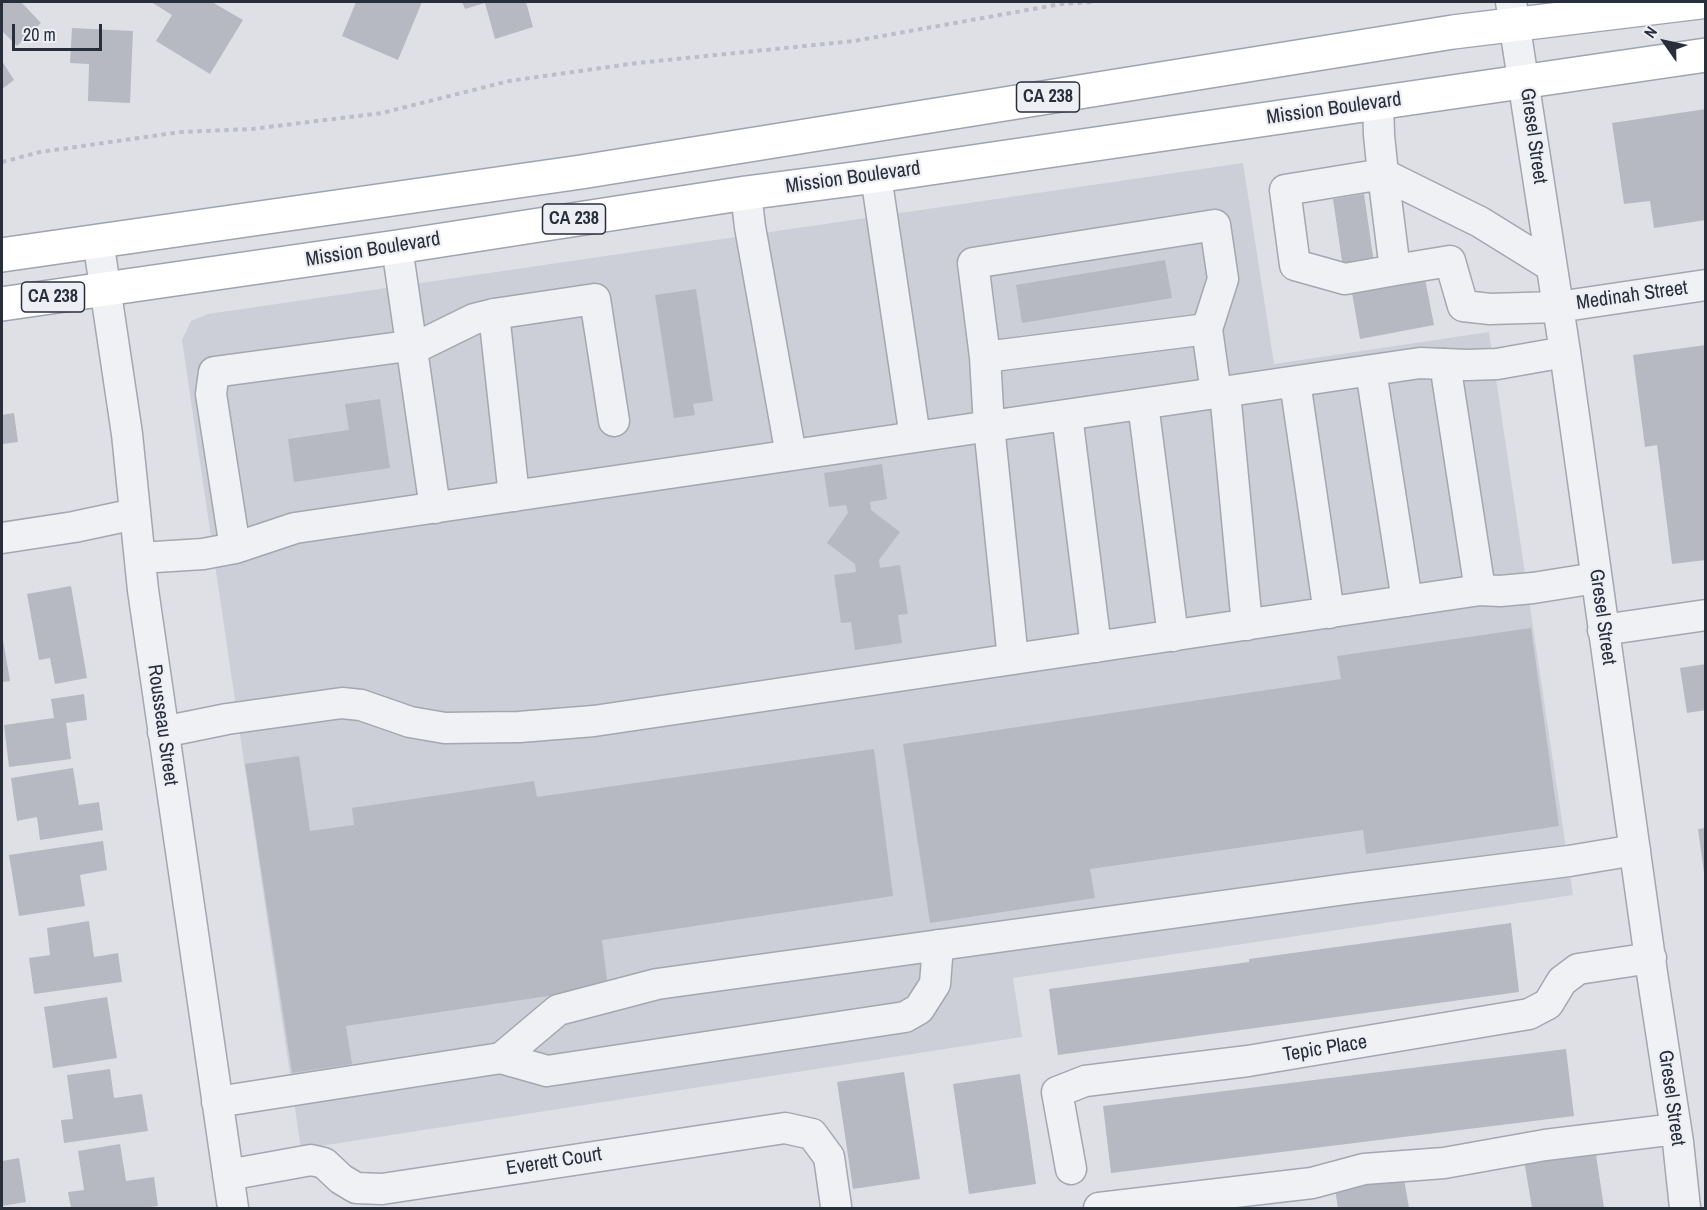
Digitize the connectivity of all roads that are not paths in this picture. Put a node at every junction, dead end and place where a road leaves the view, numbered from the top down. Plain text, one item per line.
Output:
1 (1700, 2) edge
2 (1514, 14) edge
3 (1706, 55) edge
4 (1525, 80) junction
5 (1378, 102) junction
6 (1383, 174) junction
7 (876, 176) junction
8 (746, 192) junction
9 (98, 240) junction
10 (397, 247) junction
11 (2, 255) edge
12 (1551, 266) junction
13 (1395, 270) junction
14 (1706, 285) edge
15 (105, 290) junction
16 (2, 304) edge
17 (1558, 307) junction
18 (494, 314) junction
19 (1206, 329) junction
20 (411, 345) junction
21 (1564, 352) junction
22 (985, 357) junction
23 (1445, 364) junction
24 (1371, 370) junction
25 (1295, 381) junction
26 (1220, 392) junction
27 (1143, 404) junction
28 (1067, 415) junction
29 (614, 421) dead end
30 (988, 426) junction
31 (915, 437) junction
32 (791, 455) junction
33 (514, 496) junction
34 (435, 508) junction
35 (135, 514) junction
36 (2, 538) edge
37 (236, 548) junction
38 (140, 558) junction
39 (1596, 578) junction
40 (1480, 590) junction
41 (1407, 601) junction
42 (1329, 613) junction
43 (1706, 615) edge
44 (1247, 625) junction
45 (1603, 630) junction
46 (1173, 636) junction
47 (1096, 647) junction
48 (1013, 659) junction
49 (163, 732) junction
50 (1635, 850) junction
51 (938, 945) junction
52 (1651, 958) junction
53 (501, 1058) junction
54 (217, 1102) junction
55 (1676, 1129) junction
56 (1071, 1169) dead end
57 (228, 1175) junction
58 (836, 1206) dead end
59 (1111, 1208) edge
60 (233, 1209) edge
61 (1685, 1209) edge

1 - 2 main road, CA 238
2 - 4 street, Gresel Street
2 - 9 main road, CA 238
3 - 4 main road, Mission Boulevard / CA 238
4 - 5 main road, Mission Boulevard / CA 238
4 - 12 street, Gresel Street
5 - 6 street
5 - 7 main road, Mission Boulevard / CA 238
6 - 12 street
6 - 13 street
6 - 13 street
7 - 8 main road, Mission Boulevard / CA 238
7 - 31 street
8 - 10 main road, Mission Boulevard / CA 238
8 - 32 street
9 - 11 main road, CA 238
9 - 15 street, Rousseau Street
10 - 15 main road, Mission Boulevard / CA 238
10 - 20 street
12 - 17 street, Gresel Street
13 - 17 street, Medinah Street
14 - 17 street, Medinah Street
15 - 16 main road, Mission Boulevard / CA 238
15 - 35 street, Rousseau Street
17 - 21 street, Gresel Street
18 - 20 street
18 - 29 street
18 - 33 street
19 - 22 street
19 - 22 street
19 - 26 street
20 - 34 street
20 - 37 street
21 - 23 street
21 - 39 street, Gresel Street
22 - 30 street
23 - 24 street
23 - 40 street
24 - 25 street
24 - 41 street
25 - 26 street
25 - 42 street
26 - 27 street
26 - 44 street
27 - 28 street
27 - 46 street
28 - 30 street
28 - 47 street
30 - 31 street
30 - 48 street
31 - 32 street
32 - 33 street
33 - 34 street
34 - 37 street
35 - 36 street
35 - 38 street, Rousseau Street
37 - 38 street
38 - 49 street, Rousseau Street
39 - 40 street
39 - 45 street, Gresel Street
40 - 41 street
41 - 42 street
42 - 44 street
43 - 45 street
44 - 46 street
45 - 50 street, Gresel Street
46 - 47 street
47 - 48 street
48 - 49 street
49 - 54 street, Rousseau Street
50 - 51 street
50 - 52 street, Gresel Street
51 - 53 street
51 - 53 street
52 - 55 street, Gresel Street
52 - 56 street, Tepic Place
53 - 54 street
54 - 57 street, Rousseau Street
55 - 59 street
55 - 61 street, Gresel Street
57 - 58 street, Everett Court
57 - 60 street, Rousseau Street

